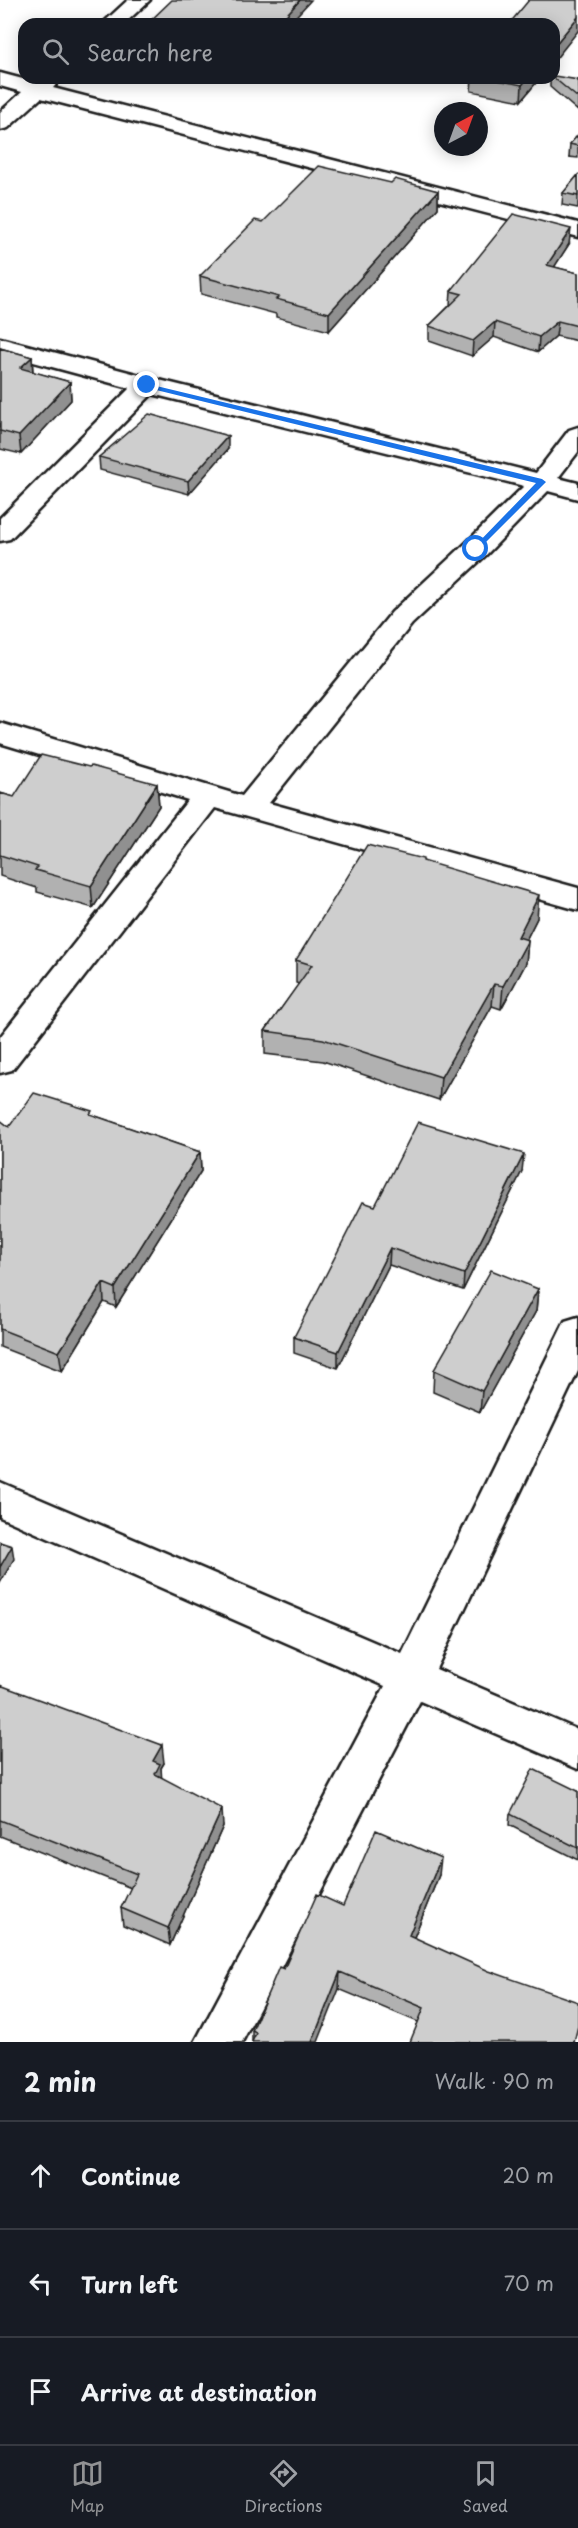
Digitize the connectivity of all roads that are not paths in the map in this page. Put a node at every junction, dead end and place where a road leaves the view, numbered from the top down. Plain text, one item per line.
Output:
1 (140, 0) edge
2 (119, 18) edge
3 (0, 79) edge
4 (18, 81) edge
5 (44, 84) edge
6 (0, 123) edge
7 (578, 230) edge
8 (0, 345) edge
9 (147, 385) junction
10 (578, 435) edge
11 (542, 482) junction
12 (578, 491) edge
13 (0, 533) edge
14 (0, 733) edge
15 (208, 796) junction
16 (249, 808) junction
17 (578, 899) edge
18 (0, 1060) edge
19 (578, 1332) edge
20 (0, 1499) edge
21 (411, 1678) junction
22 (578, 1750) edge
23 (218, 2042) edge

1 - 2 street
3 - 4 street
5 - 6 street
5 - 7 street
8 - 9 street
9 - 11 street
9 - 13 street
10 - 11 street
11 - 12 street
11 - 16 street
14 - 15 street
15 - 16 street
15 - 18 street
16 - 17 street
19 - 21 street
20 - 21 street
21 - 22 street
21 - 23 street

